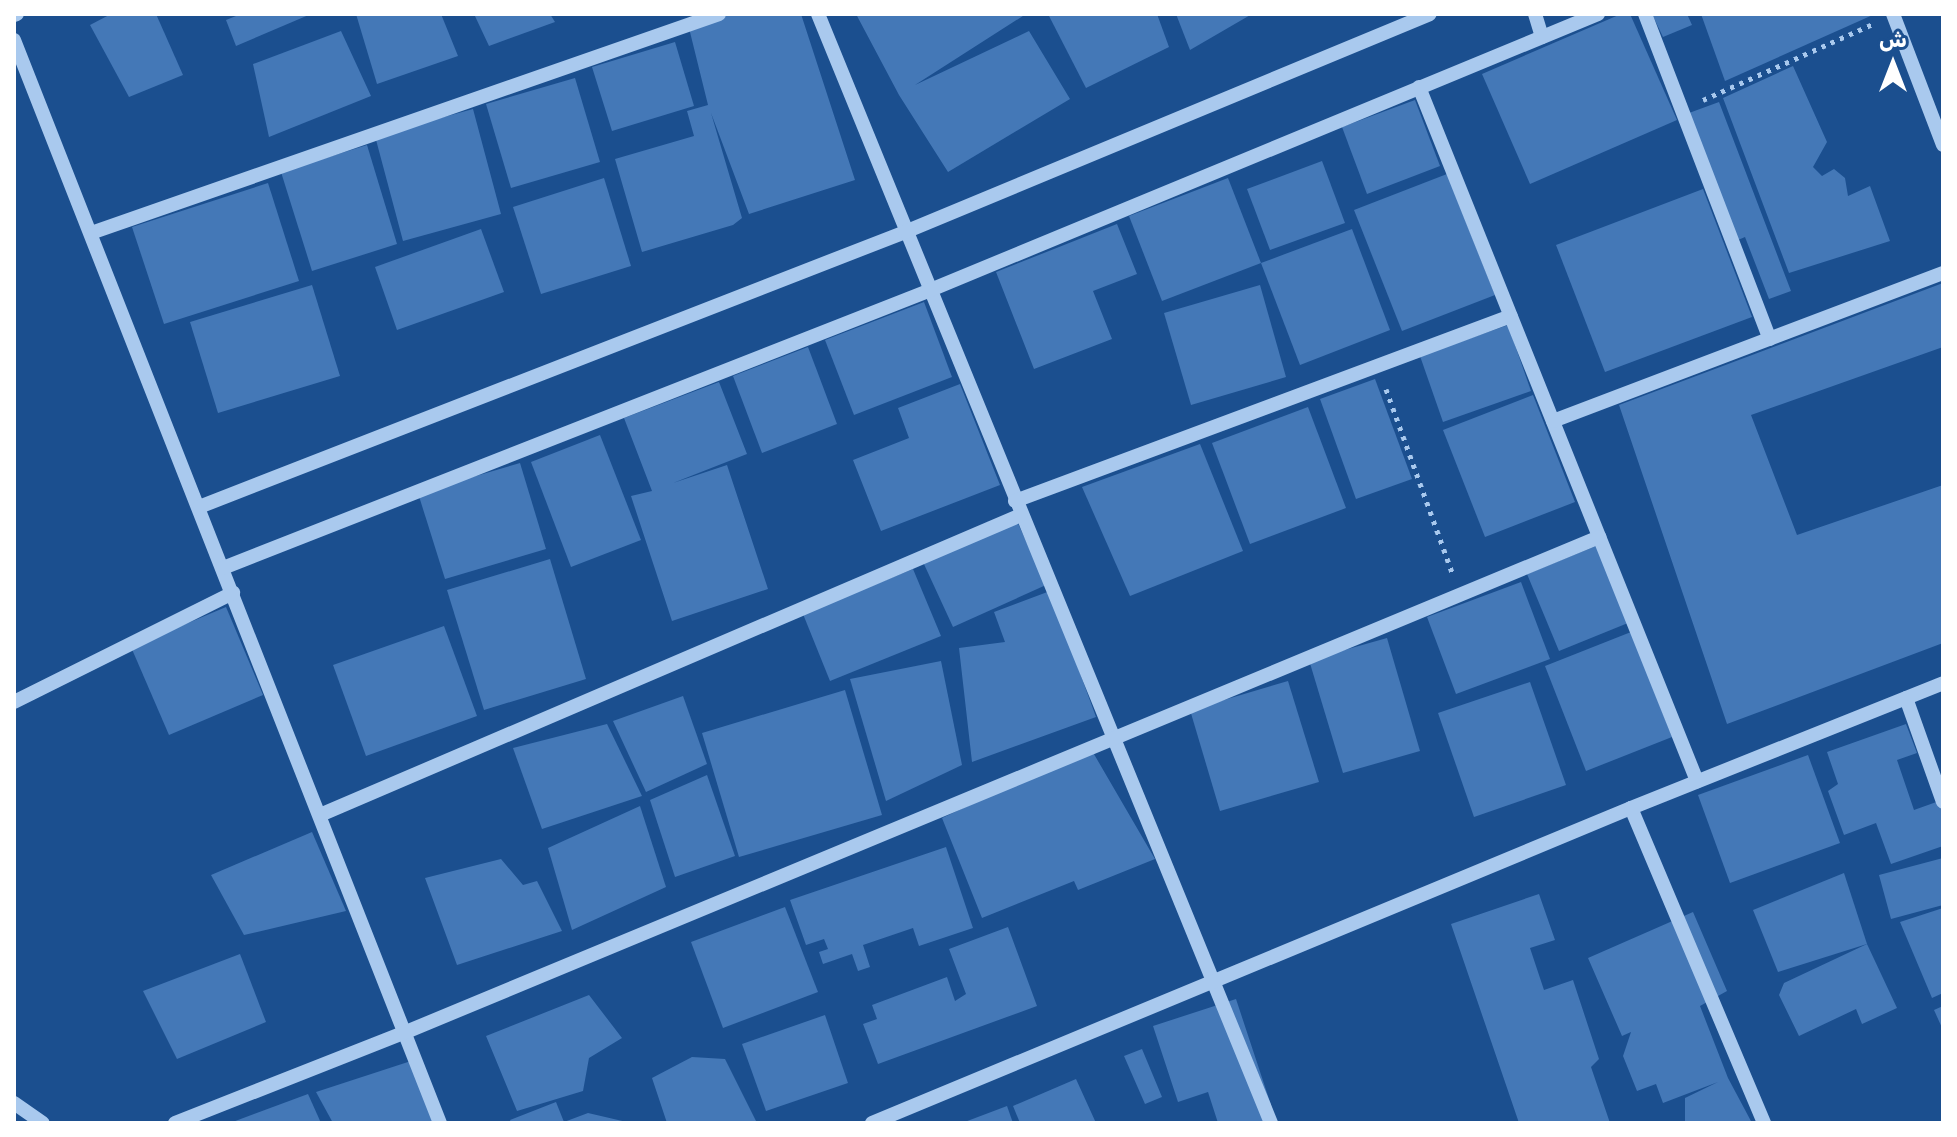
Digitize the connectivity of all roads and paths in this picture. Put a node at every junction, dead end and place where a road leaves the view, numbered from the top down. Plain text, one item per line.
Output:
1 (719, 14) edge
2 (818, 14) edge
3 (1430, 14) edge
4 (1535, 14) edge
5 (1598, 14) edge
6 (1645, 14) edge
7 (1893, 14) edge
8 (1542, 37) junction
9 (14, 40) edge
10 (1419, 87) junction
11 (1683, 109) junction
12 (1943, 145) edge
13 (905, 232) junction
14 (91, 233) junction
15 (1943, 273) edge
16 (928, 291) junction
17 (1511, 316) junction
18 (1770, 339) junction
19 (1377, 366) junction
20 (1553, 421) junction
21 (199, 507) junction
22 (1018, 508) junction
23 (1599, 537) junction
24 (223, 568) junction
25 (233, 593) junction
26 (1461, 595) junction
27 (1943, 683) edge
28 (1906, 698) junction
29 (14, 702) edge
30 (1114, 740) junction
31 (1697, 781) junction
32 (1943, 802) edge
33 (1631, 808) junction
34 (320, 815) junction
35 (1214, 981) junction
36 (406, 1032) junction
37 (14, 1103) edge
38 (43, 1123) edge
39 (175, 1123) edge
40 (440, 1123) edge
41 (872, 1123) edge
42 (1271, 1123) edge
43 (1764, 1123) edge

1 - 14 street
2 - 13 street
3 - 13 street
4 - 8 street
5 - 8 street
6 - 11 street
7 - 11 path
7 - 12 street
8 - 10 street
9 - 14 street
10 - 16 street
10 - 17 street
11 - 18 street
13 - 16 street
13 - 21 street
14 - 21 street
15 - 18 street
16 - 22 street
16 - 24 street
17 - 19 street
17 - 20 street
18 - 20 street
19 - 22 street
19 - 26 path
20 - 23 street
21 - 24 street
22 - 30 street
22 - 34 street
23 - 26 street
23 - 31 street
24 - 25 street
25 - 29 street
25 - 34 street
26 - 30 street
27 - 28 street
28 - 31 street
28 - 32 street
30 - 35 street
30 - 36 street
31 - 33 street
33 - 35 street
33 - 43 street
34 - 36 street
35 - 41 street
35 - 42 street
36 - 39 street
36 - 40 street
37 - 38 street

